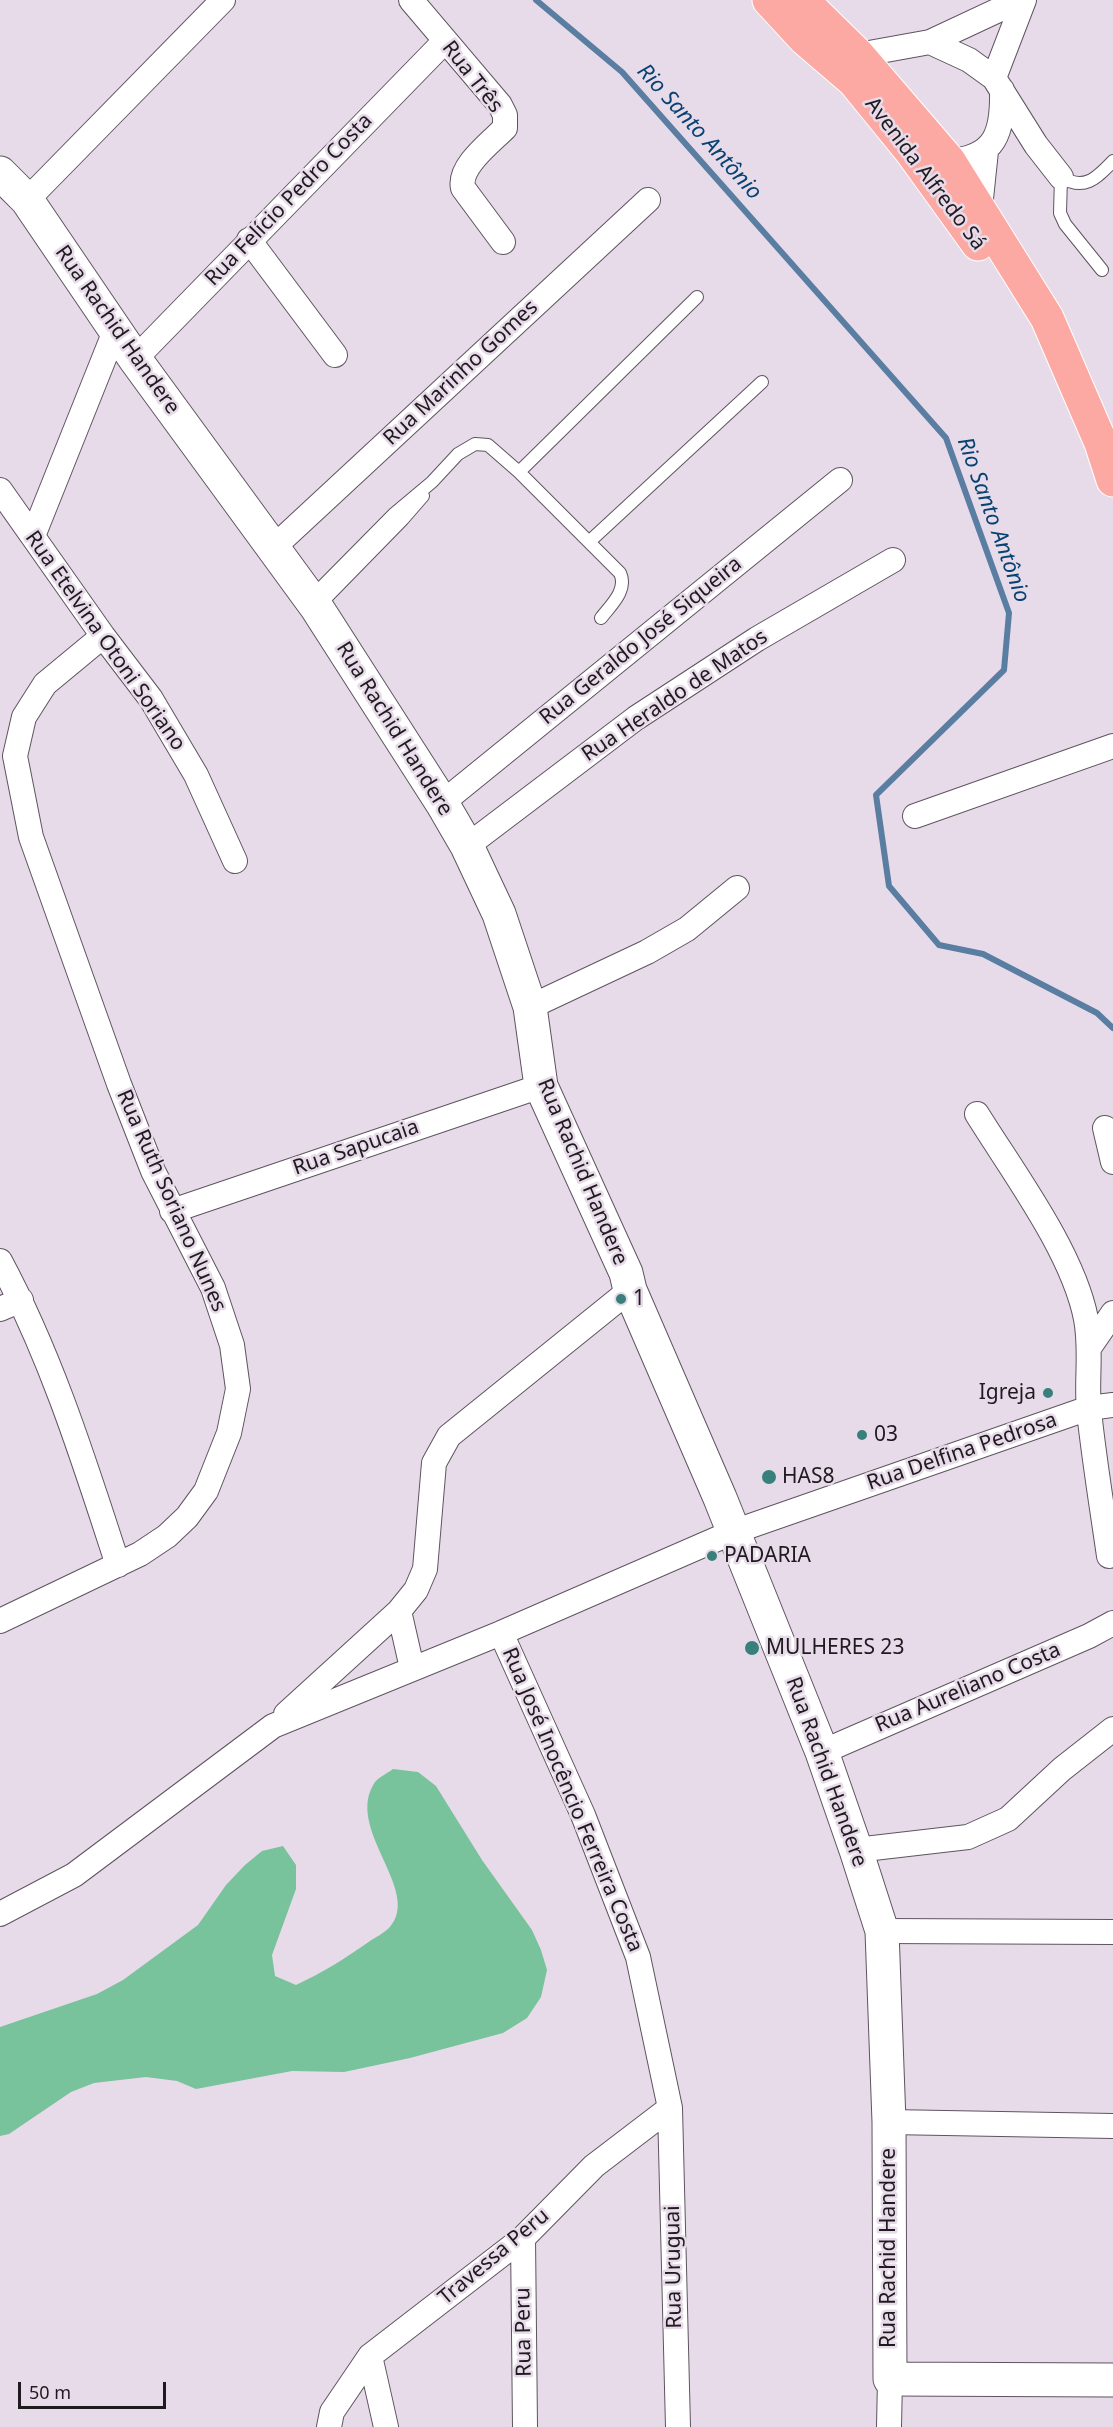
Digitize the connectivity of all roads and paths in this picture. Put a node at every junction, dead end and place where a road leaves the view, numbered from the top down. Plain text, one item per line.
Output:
1 (223, 0) edge
2 (411, 0) edge
3 (768, 0) edge
4 (802, 0) edge
5 (1022, 0) edge
6 (445, 41) junction
7 (930, 42) junction
8 (858, 55) junction
9 (998, 84) junction
10 (1036, 145) junction
11 (990, 146) junction
12 (911, 151) junction
13 (950, 161) junction
14 (1113, 161) edge
15 (0, 173) edge
16 (1061, 177) junction
17 (27, 200) junction
18 (648, 200) dead end
19 (980, 208) junction
20 (249, 240) junction
21 (503, 242) dead end
22 (1102, 270) dead end
23 (697, 297) dead end
24 (115, 331) junction
25 (335, 355) dead end
26 (135, 360) junction
27 (1065, 362) junction
28 (762, 382) dead end
29 (1107, 437) edge
30 (519, 472) junction
31 (840, 480) dead end
32 (1113, 480) edge
33 (0, 490) edge
34 (33, 536) junction
35 (590, 541) junction
36 (274, 547) junction
37 (894, 560) dead end
38 (314, 603) junction
39 (601, 618) dead end
40 (103, 636) junction
41 (1113, 746) edge
42 (442, 803) junction
43 (915, 816) dead end
44 (467, 846) junction
45 (235, 861) dead end
46 (737, 888) dead end
47 (530, 1007) junction
48 (541, 1086) junction
49 (977, 1114) dead end
50 (1105, 1128) dead end
51 (1113, 1162) edge
52 (172, 1211) junction
53 (0, 1261) edge
54 (630, 1290) junction
55 (10, 1304) edge
56 (1113, 1313) edge
57 (1089, 1348) junction
58 (1113, 1406) edge
59 (1089, 1408) junction
60 (733, 1532) junction
61 (1109, 1556) dead end
62 (118, 1565) junction
63 (399, 1611) junction
64 (0, 1621) edge
65 (1113, 1623) edge
66 (501, 1633) junction
67 (412, 1668) junction
68 (273, 1726) junction
69 (1113, 1729) edge
70 (822, 1752) junction
71 (856, 1850) junction
72 (0, 1914) edge
73 (882, 1931) junction
74 (1113, 1932) edge
75 (670, 2108) junction
76 (889, 2122) junction
77 (1113, 2126) edge
78 (523, 2238) junction
79 (370, 2356) junction
80 (890, 2379) junction
81 (1113, 2380) edge
82 (329, 2427) edge
83 (386, 2427) edge
84 (525, 2427) edge
85 (678, 2427) edge
86 (889, 2427) edge

1 - 17 street
2 - 6 street, Rua Três
3 - 12 highway, Avenida Alfredo Sá
4 - 8 highway, Avenida Alfredo Sá
5 - 7 street
5 - 9 street
6 - 20 street, Rua Felício Pedro Costa
6 - 21 street, Rua Três
7 - 8 street
7 - 9 street
8 - 13 highway, Avenida Alfredo Sá
9 - 10 street
9 - 11 street
10 - 11 street
10 - 16 street
11 - 13 street
11 - 19 street
12 - 13 highway
12 - 27 highway, Avenida Alfredo Sá
13 - 19 highway, Avenida Alfredo Sá
14 - 16 lane
15 - 17 street, Rua Rachid Handere
16 - 22 lane
17 - 24 street, Rua Rachid Handere
18 - 36 street, Rua Marinho Gomes
19 - 27 highway, Avenida Alfredo Sá
20 - 25 street
20 - 26 street, Rua Felício Pedro Costa
23 - 30 lane
24 - 26 street, Rua Rachid Handere
24 - 34 street
26 - 36 street, Rua Rachid Handere
27 - 29 highway, Avenida Alfredo Sá
28 - 35 lane
29 - 32 highway, Avenida Alfredo Sá
30 - 35 lane
30 - 38 lane
31 - 42 street, Rua Geraldo José Siqueira
33 - 34 street, Rua Etelvina Otoni Soriano
34 - 40 street, Rua Etelvina Otoni Soriano
35 - 39 lane
36 - 38 street, Rua Rachid Handere
37 - 44 street, Rua Heraldo de Matos
38 - 42 street, Rua Rachid Handere
40 - 45 street, Rua Etelvina Otoni Soriano
40 - 52 street, Rua Ruth Soriano Nunes
41 - 43 street
42 - 44 street, Rua Rachid Handere
44 - 47 street, Rua Rachid Handere
46 - 47 street
47 - 48 street, Rua Rachid Handere
48 - 52 street, Rua Sapucaia
48 - 54 street, Rua Rachid Handere
49 - 57 street
50 - 51 street
52 - 62 street, Rua Ruth Soriano Nunes
53 - 55 street
54 - 60 street, Rua Rachid Handere
54 - 63 street
55 - 62 street
56 - 57 street
57 - 59 street
58 - 59 street, Rua Delfina Pedrosa
59 - 60 street, Rua Delfina Pedrosa
59 - 61 street
60 - 66 street, Rua Delfina Pedrosa
60 - 70 street, Rua Rachid Handere
62 - 64 street, Rua Ruth Soriano Nunes
63 - 67 street
63 - 68 street
65 - 70 street, Rua Aureliano Costa
66 - 67 street, Rua Delfina Pedrosa
66 - 75 street, Rua José Inocêncio Ferreira Costa
67 - 68 street, Rua Delfina Pedrosa
68 - 72 street
69 - 71 street
70 - 71 street, Rua Rachid Handere
71 - 73 street, Rua Rachid Handere
73 - 74 street
73 - 76 street, Rua Rachid Handere
75 - 78 street, Travessa Peru
75 - 85 street, Rua Uruguai
76 - 77 street
76 - 80 street, Rua Rachid Handere
78 - 79 street, Travessa Peru
78 - 84 street, Rua Peru
79 - 82 street, Travessa Peru
79 - 83 street
80 - 81 street
80 - 86 street, Rua Rachid Handere

